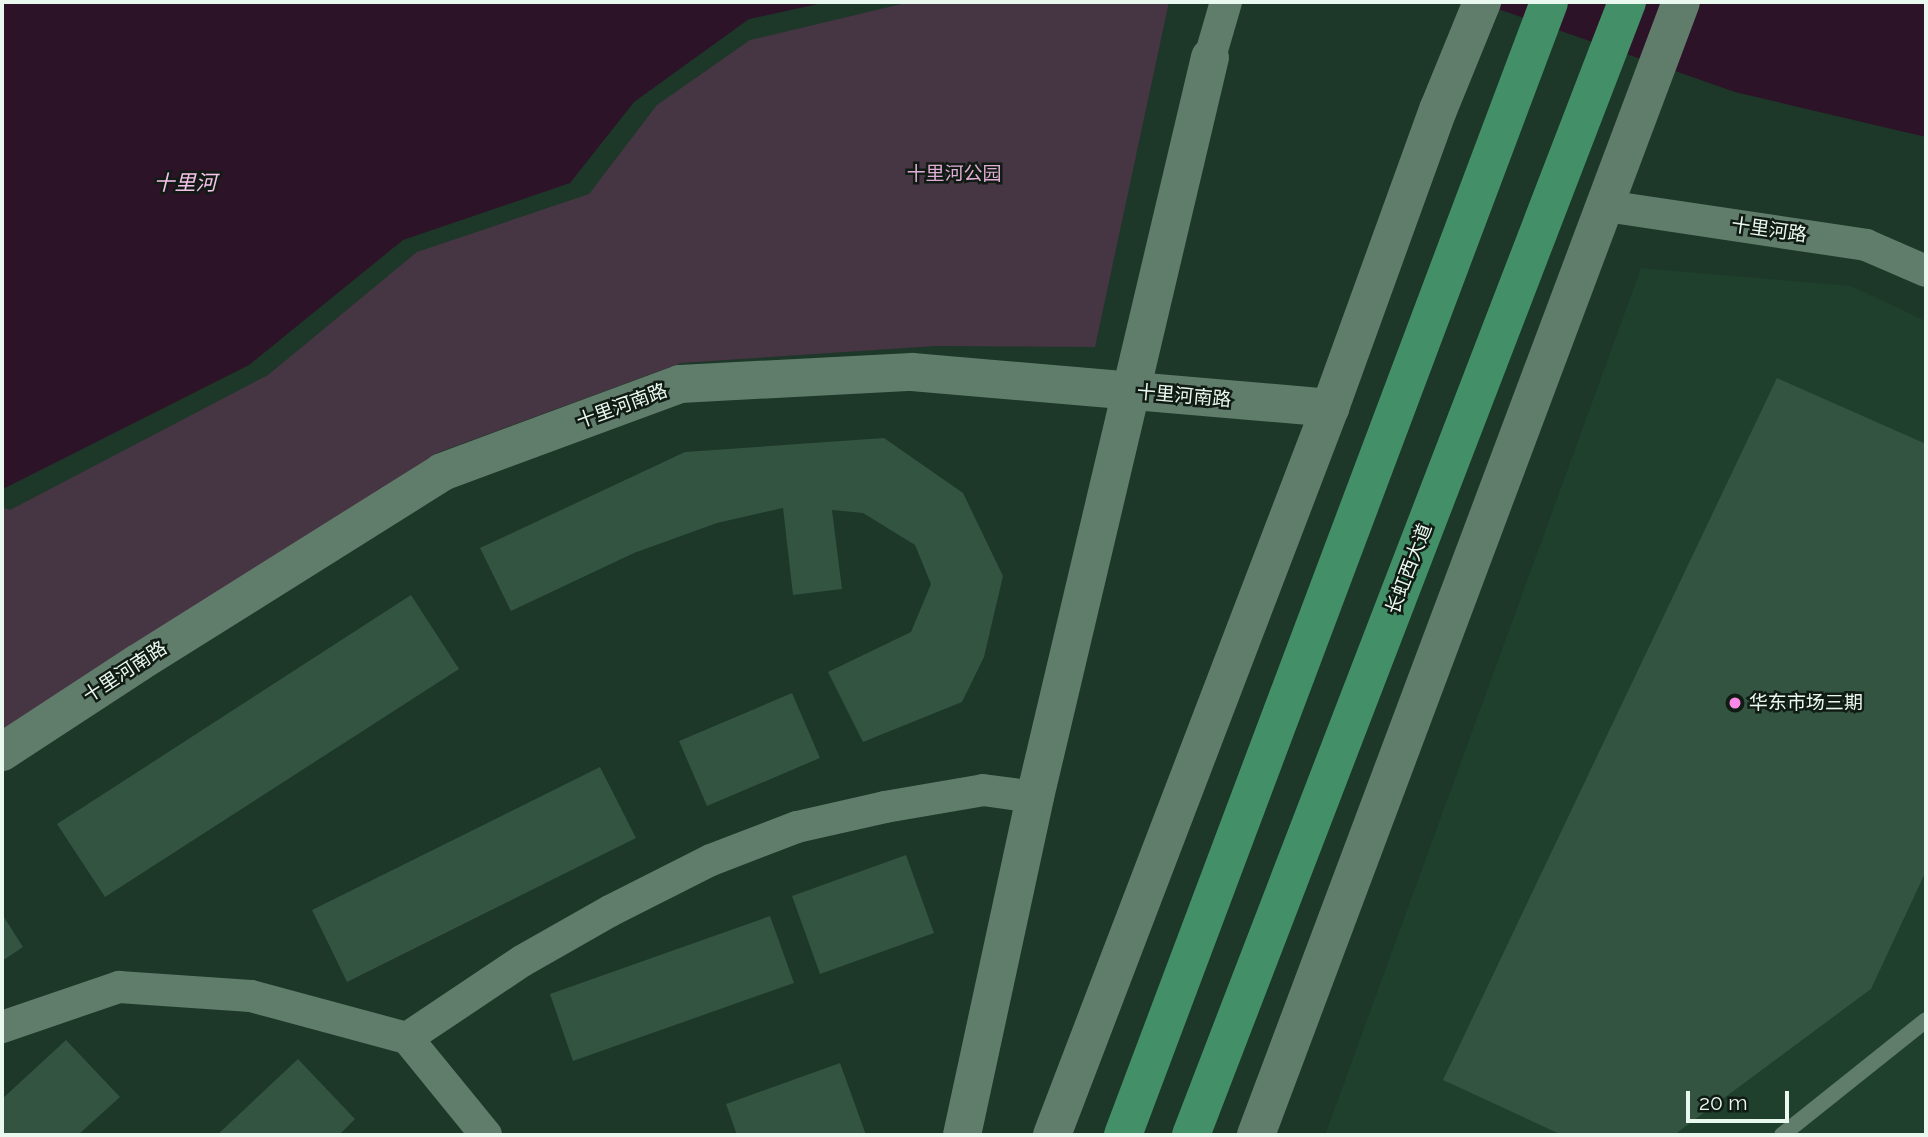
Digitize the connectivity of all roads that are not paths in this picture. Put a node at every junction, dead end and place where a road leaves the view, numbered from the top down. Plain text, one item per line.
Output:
1 (1226, 2) edge
2 (1482, 2) edge
3 (1549, 2) edge
4 (1627, 2) edge
5 (1681, 2) edge
6 (1210, 57) joint
7 (1611, 193) junction
8 (1926, 271) edge
9 (1129, 392) junction
10 (1330, 408) junction
11 (2, 752) edge
12 (1035, 797) junction
13 (1926, 1020) edge
14 (2, 1027) edge
15 (407, 1038) junction
16 (486, 1135) edge
17 (962, 1135) edge
18 (1052, 1135) edge
19 (1123, 1135) edge
20 (1191, 1135) edge
21 (1256, 1135) edge
22 (1782, 1135) edge

1 - 6 street
2 - 10 street
3 - 19 main road
4 - 20 main road, 长虹西大道
5 - 7 street
6 - 9 street
7 - 8 street, 十里河路
7 - 21 street
9 - 10 street, 十里河南路
9 - 11 street, 十里河南路
9 - 12 street
10 - 18 street
12 - 15 street
12 - 17 street
13 - 22 lane
14 - 15 street
15 - 16 street

